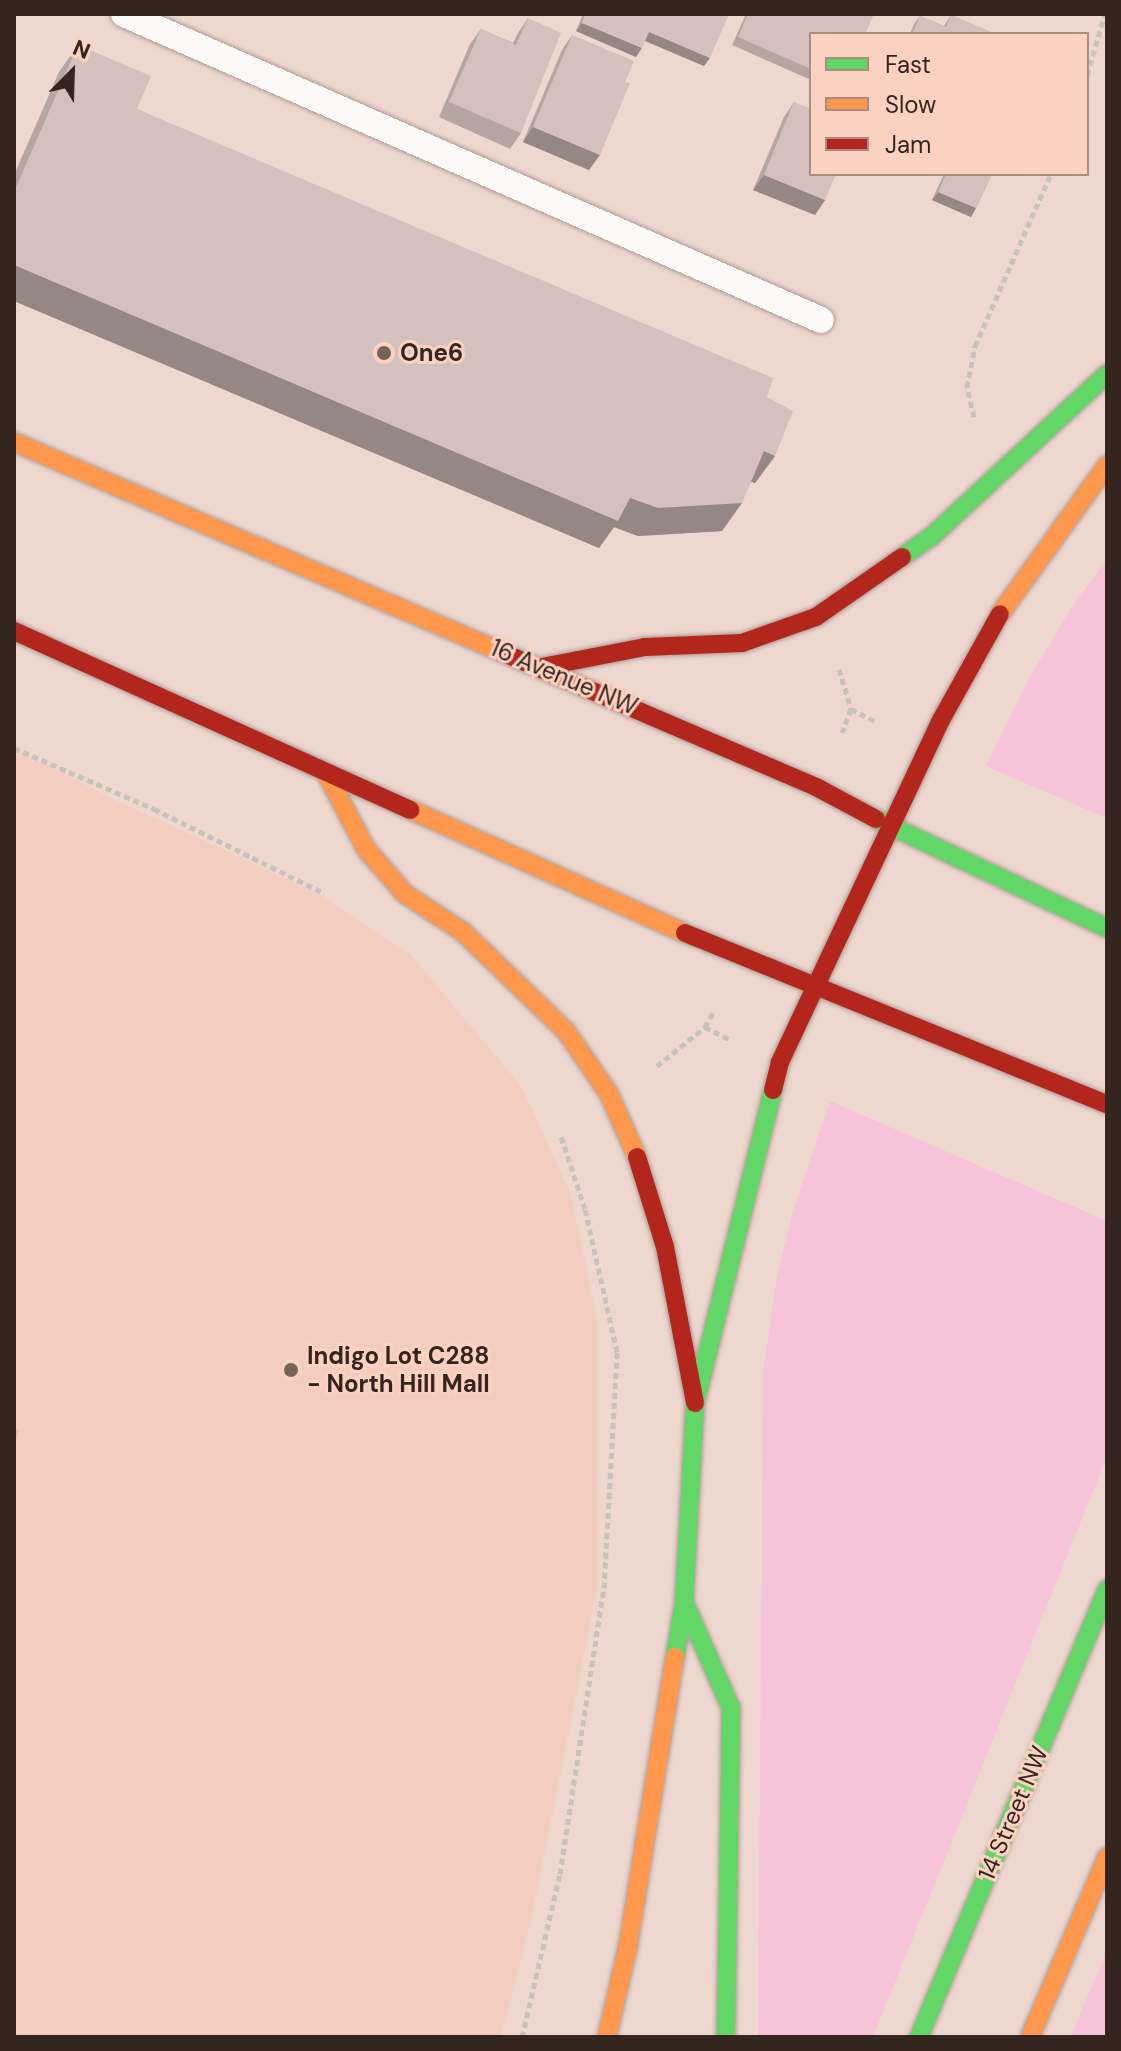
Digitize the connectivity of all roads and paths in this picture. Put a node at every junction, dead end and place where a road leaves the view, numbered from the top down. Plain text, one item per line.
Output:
1 (124, 14) edge
2 (1105, 14) edge
3 (1089, 68) edge
4 (1050, 176) edge
5 (821, 320) dead end
6 (1107, 374) edge
7 (974, 418) dead end
8 (14, 442) edge
9 (1107, 465) edge
10 (14, 631) edge
11 (835, 656) dead end
12 (542, 667) junction
13 (851, 709) junction
14 (878, 723) dead end
15 (842, 732) dead end
16 (14, 748) edge
17 (326, 773) junction
18 (891, 827) junction
19 (328, 895) dead end
20 (1107, 928) edge
21 (816, 988) junction
22 (715, 1009) dead end
23 (705, 1027) junction
24 (731, 1040) dead end
25 (652, 1070) dead end
26 (1107, 1104) edge
27 (558, 1128) dead end
28 (695, 1403) junction
29 (1107, 1589) edge
30 (684, 1602) junction
31 (1107, 1857) edge
32 (522, 2037) edge
33 (607, 2037) edge
34 (726, 2037) edge
35 (919, 2037) edge
36 (1030, 2037) edge

1 - 5 lane
2 - 3 path
4 - 7 path
6 - 12 main road
8 - 12 main road, 16 Avenue NW
9 - 18 main road
10 - 17 main road
11 - 13 path
12 - 18 main road, 16 Avenue NW
13 - 14 path
13 - 15 path
16 - 19 path
17 - 21 main road
17 - 28 main road
18 - 20 main road, 16 Avenue NW
18 - 21 main road
21 - 26 main road
21 - 28 main road
22 - 23 path
23 - 24 path
23 - 25 path
27 - 32 path
28 - 30 main road
29 - 35 main road, 14 Street NW
30 - 33 main road
30 - 34 main road
31 - 36 main road

